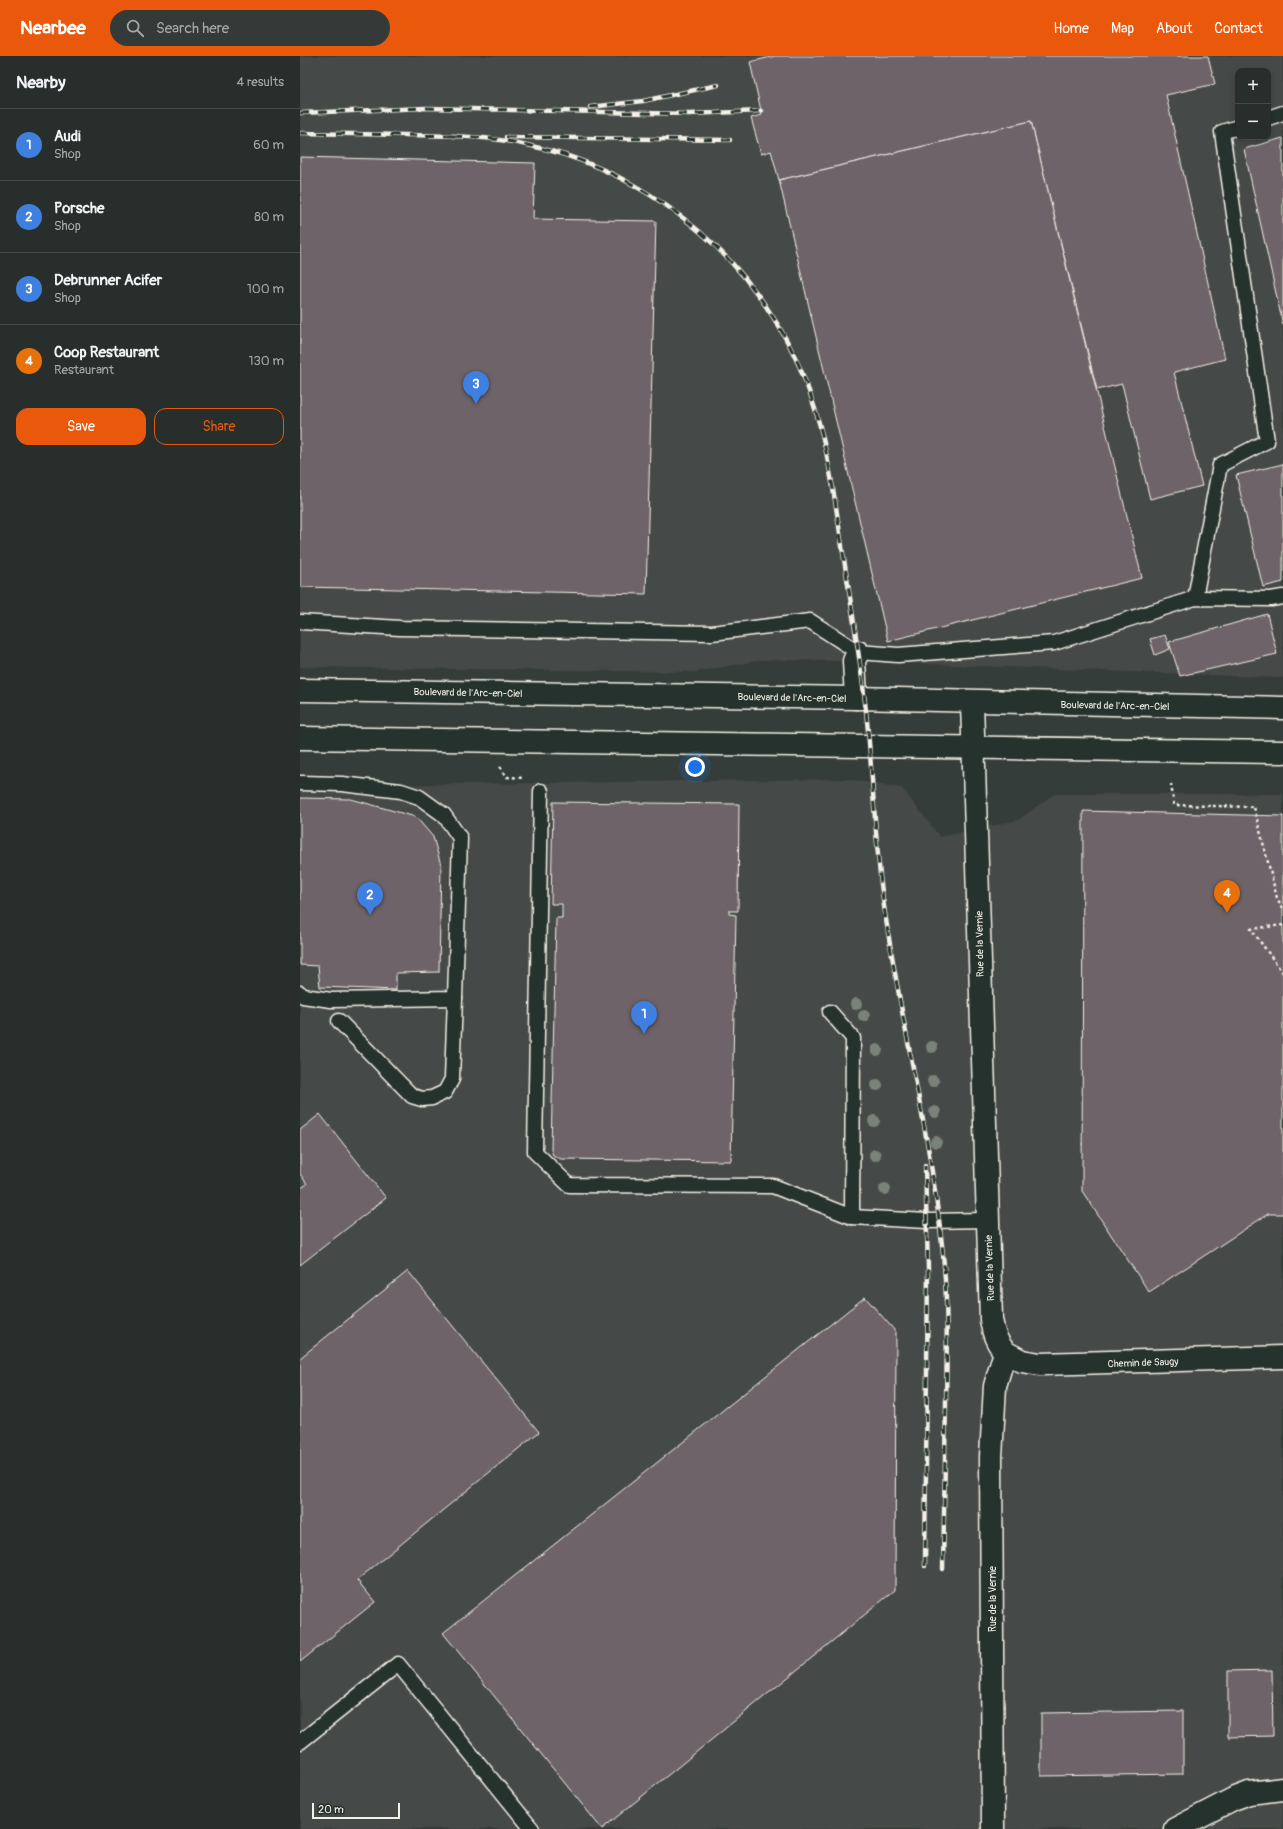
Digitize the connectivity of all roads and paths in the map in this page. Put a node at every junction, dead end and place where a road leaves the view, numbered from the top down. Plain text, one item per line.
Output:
1 (1283, 113) edge
2 (1271, 117) edge
3 (1235, 128) edge
4 (1283, 597) edge
5 (1195, 598) junction
6 (300, 622) edge
7 (858, 652) junction
8 (300, 690) edge
9 (856, 698) junction
10 (972, 702) junction
11 (1283, 708) edge
12 (300, 738) edge
13 (974, 747) junction
14 (1283, 752) edge
15 (498, 762) dead end
16 (300, 784) edge
17 (1171, 784) dead end
18 (541, 791) joint
19 (1283, 909) edge
20 (1283, 924) edge
21 (1283, 973) edge
22 (300, 993) edge
23 (455, 998) junction
24 (830, 1012) dead end
25 (339, 1021) dead end
26 (852, 1217) junction
27 (988, 1220) junction
28 (1005, 1352) junction
29 (1283, 1357) edge
30 (300, 1742) edge
31 (1283, 1789) edge
32 (532, 1829) edge
33 (993, 1829) edge
34 (1176, 1829) edge

1 - 2 lane
3 - 5 lane
4 - 5 lane
5 - 7 lane
6 - 7 lane
7 - 9 main road
8 - 9 main road, Boulevard de l'Arc-en-Ciel
9 - 10 main road, Boulevard de l'Arc-en-Ciel
10 - 11 main road, Boulevard de l'Arc-en-Ciel
10 - 13 main road, Rue de la Vernie
12 - 13 main road
13 - 14 main road
13 - 27 main road, Rue de la Vernie
15 - 18 path
16 - 23 lane
17 - 19 path
18 - 26 lane
20 - 21 path
22 - 23 lane
23 - 25 lane
24 - 26 lane
26 - 27 lane
27 - 28 main road, Rue de la Vernie
28 - 29 main road, Chemin de Saugy
28 - 33 main road, Rue de la Vernie
30 - 32 lane
31 - 34 main road

